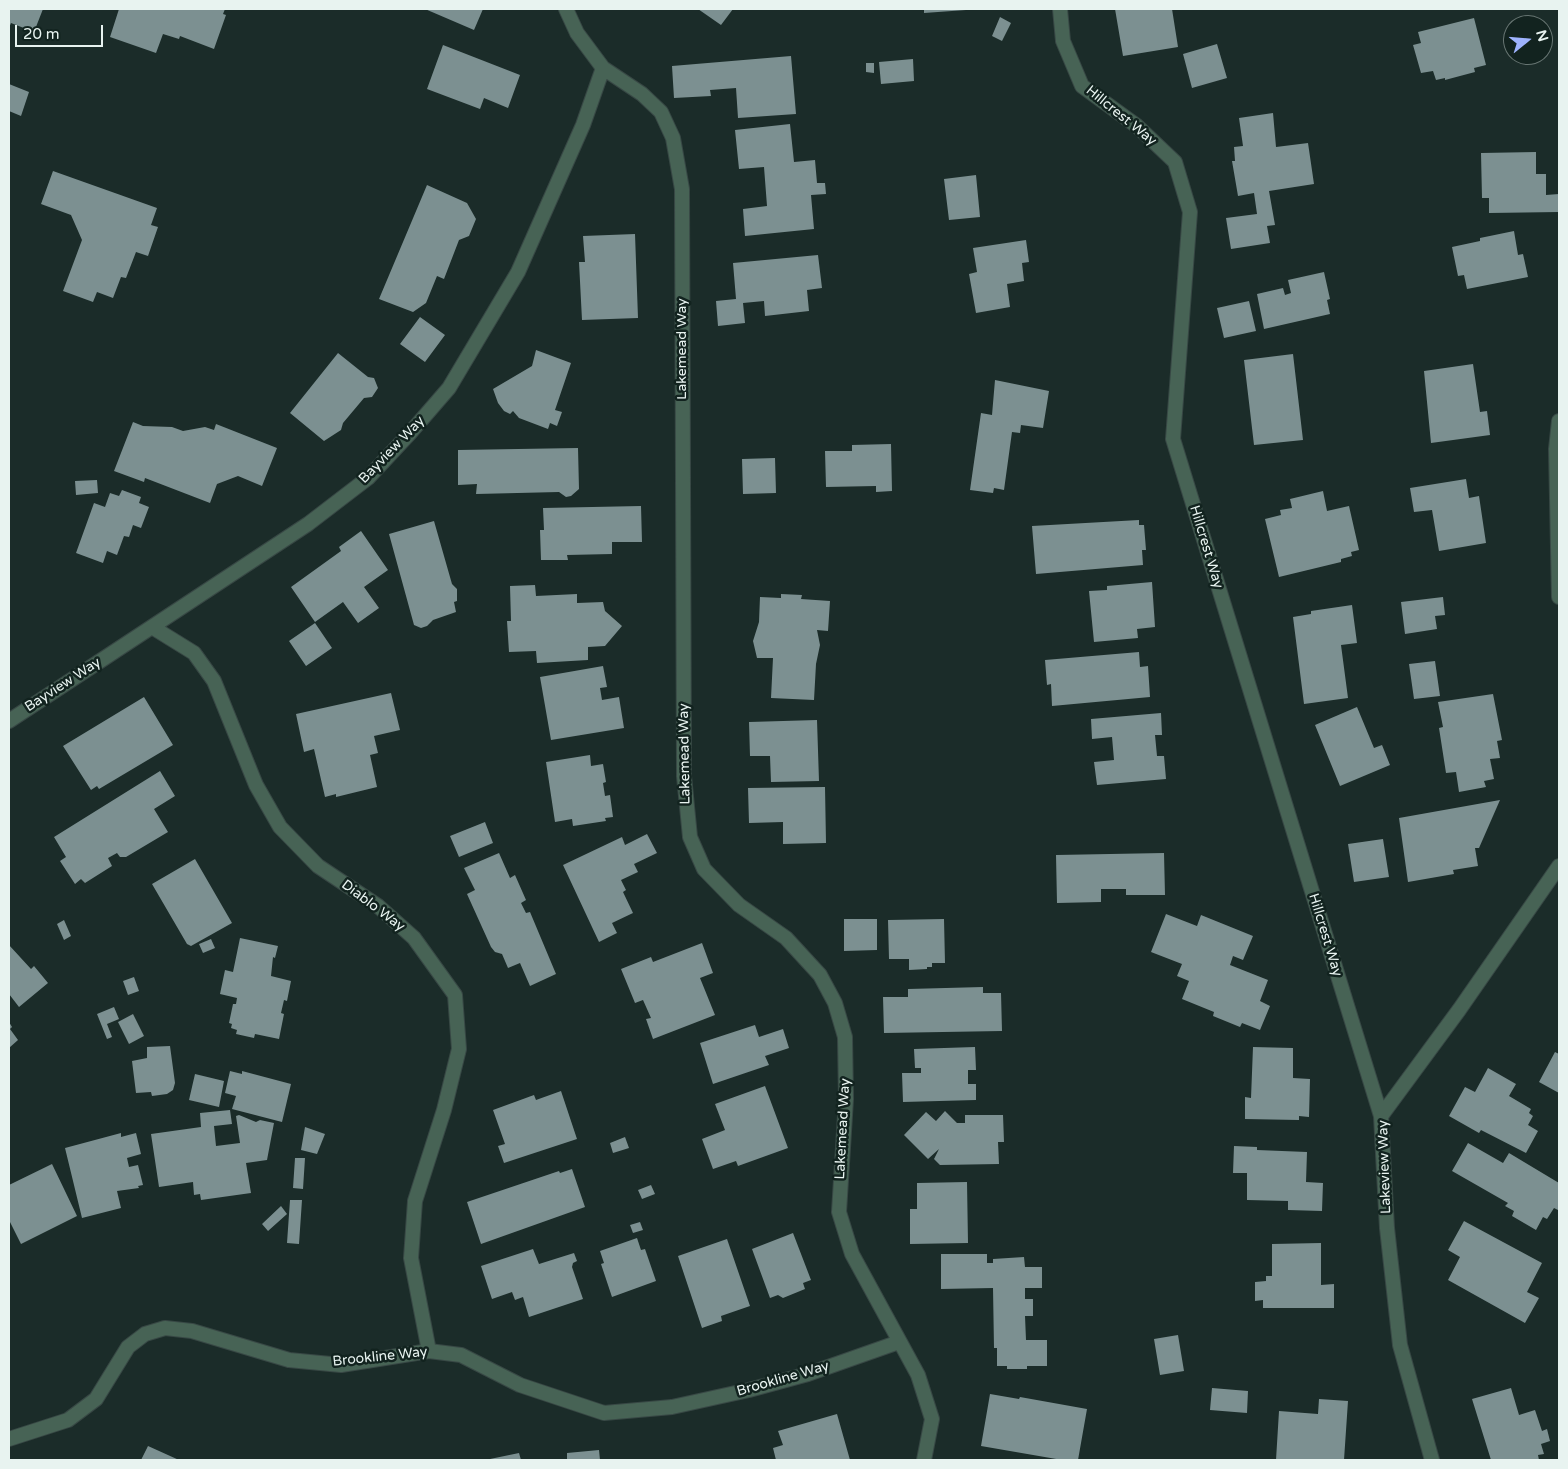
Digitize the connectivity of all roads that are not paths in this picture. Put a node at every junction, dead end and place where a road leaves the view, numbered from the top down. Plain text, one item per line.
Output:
1 (566, 9) edge
2 (1060, 9) edge
3 (603, 68) junction
4 (1559, 421) edge
5 (1559, 596) edge
6 (152, 627) junction
7 (9, 721) edge
8 (1559, 866) edge
9 (1381, 1116) junction
10 (898, 1342) junction
11 (428, 1351) junction
12 (9, 1439) edge
13 (924, 1460) edge
14 (1432, 1460) edge

1 - 3 street, Lakemead Way
2 - 9 street, Hillcrest Way
3 - 6 street, Bayview Way
3 - 10 street, Lakemead Way
4 - 5 street
6 - 7 street, Bayview Way
6 - 11 street, Diablo Way
8 - 9 street, Lakeview Way
9 - 14 street, Lakeview Way
10 - 11 street, Brookline Way
10 - 13 street, Lakemead Way
11 - 12 street, Brookline Way

